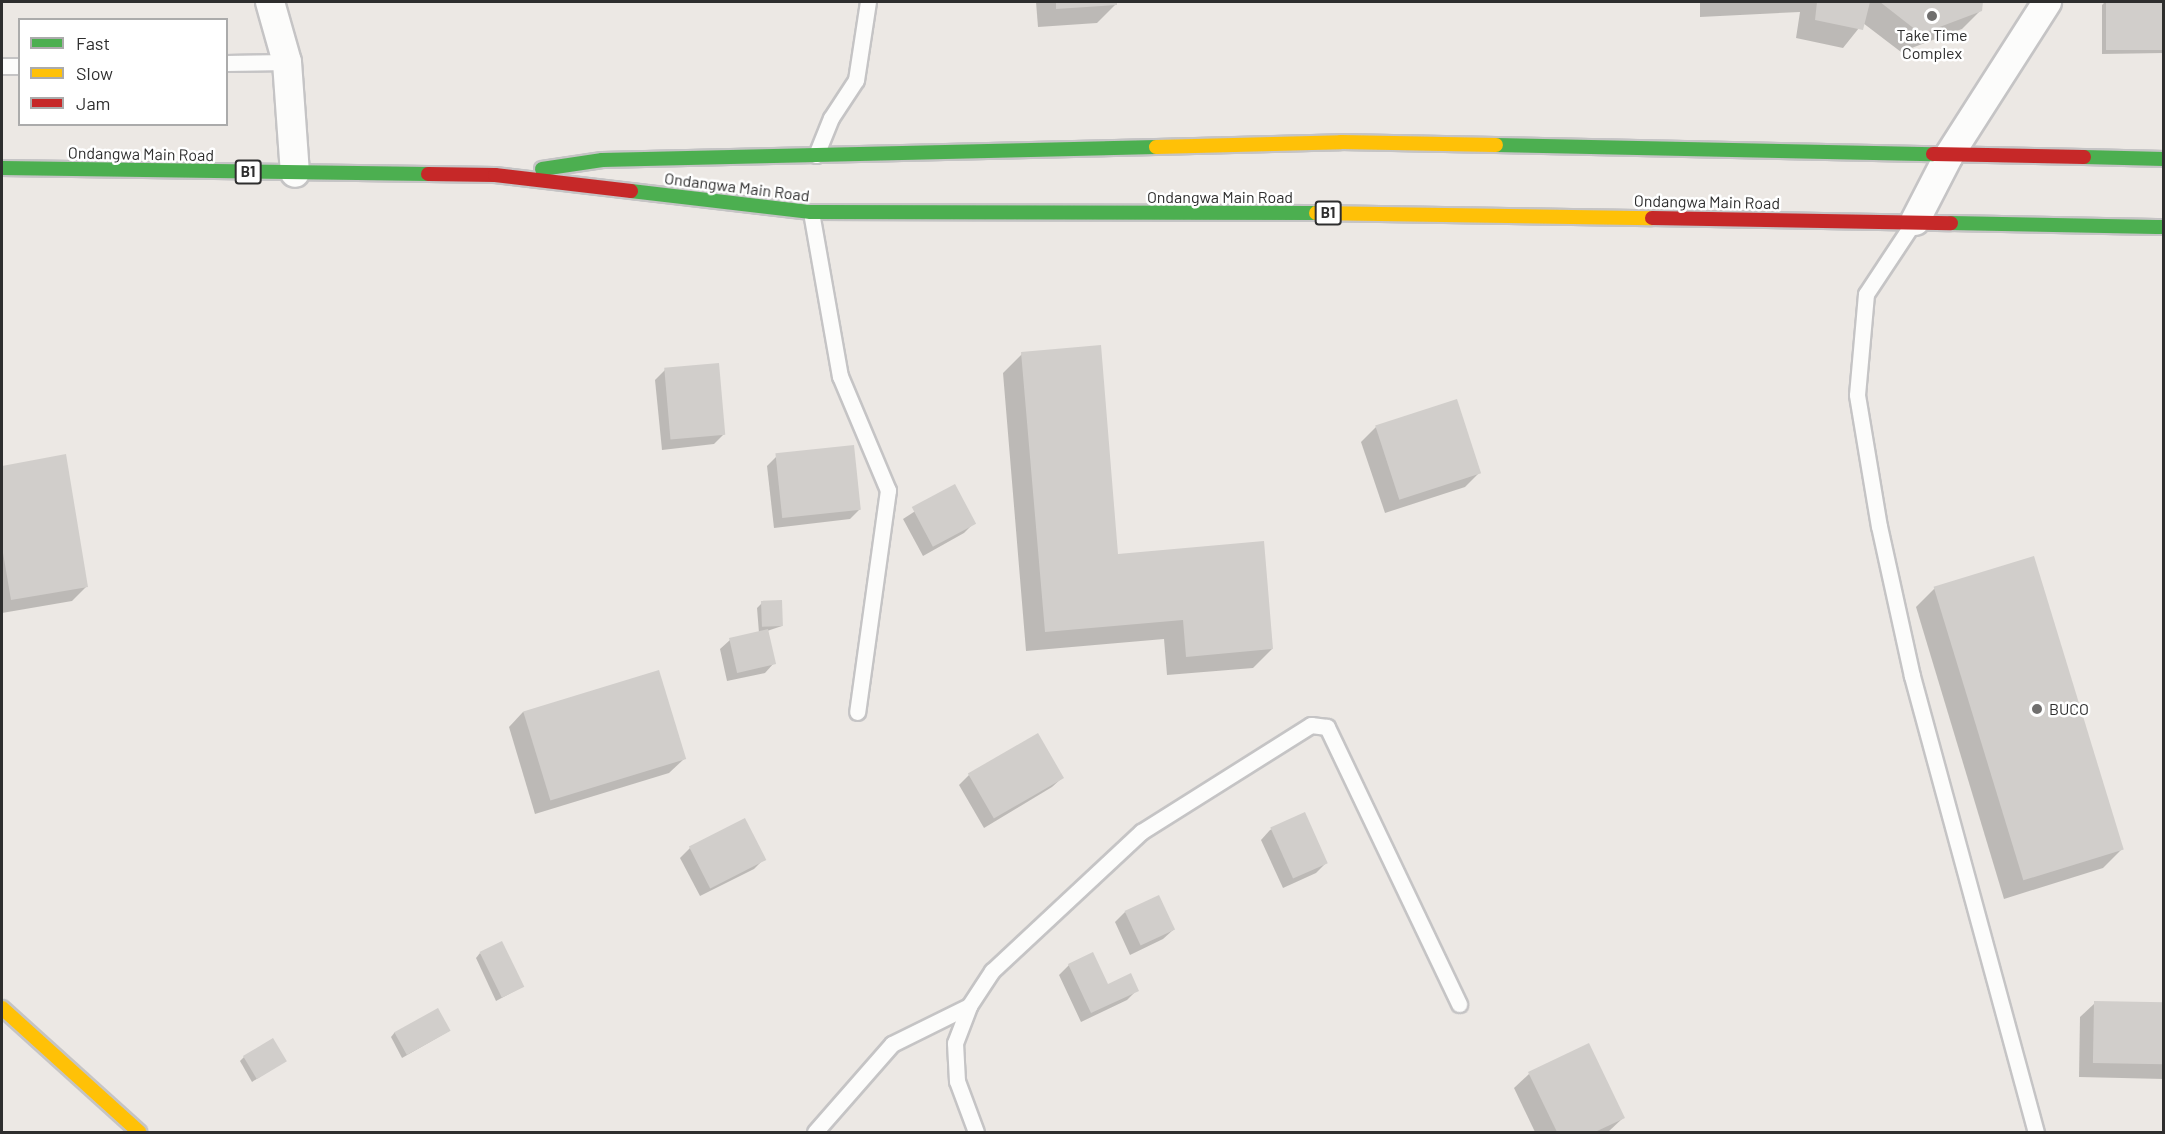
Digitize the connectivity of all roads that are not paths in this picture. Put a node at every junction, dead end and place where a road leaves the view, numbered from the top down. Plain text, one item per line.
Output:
1 (270, 2) edge
2 (868, 2) edge
3 (2048, 2) edge
4 (228, 63) edge
5 (287, 63) junction
6 (2, 66) edge
7 (18, 66) edge
8 (816, 155) junction
9 (1948, 157) junction
10 (2163, 159) edge
11 (2, 168) edge
12 (295, 173) junction
13 (495, 175) junction
14 (811, 212) junction
15 (1915, 221) junction
16 (2163, 227) edge
17 (857, 712) dead end
18 (1459, 1004) dead end
19 (969, 1006) junction
20 (2, 1008) edge
21 (139, 1132) edge
22 (815, 1132) edge
23 (976, 1132) edge
24 (2036, 1132) edge

1 - 5 street
2 - 8 lane
3 - 9 street
4 - 5 lane
5 - 12 street
6 - 7 lane
8 - 9 main road, Ondangwa Main Road / B1
8 - 13 main road, Ondangwa Main Road / B1
9 - 10 main road, Ondangwa Main Road / B1
9 - 15 street
11 - 12 main road, Ondangwa Main Road / B1
12 - 13 main road, Ondangwa Main Road / B1
13 - 14 main road, Ondangwa Main Road / B1
14 - 15 main road, Ondangwa Main Road / B1
14 - 17 lane
15 - 16 main road, Ondangwa Main Road / B1
15 - 24 lane
18 - 19 lane
19 - 22 lane
19 - 23 lane
20 - 21 main road

